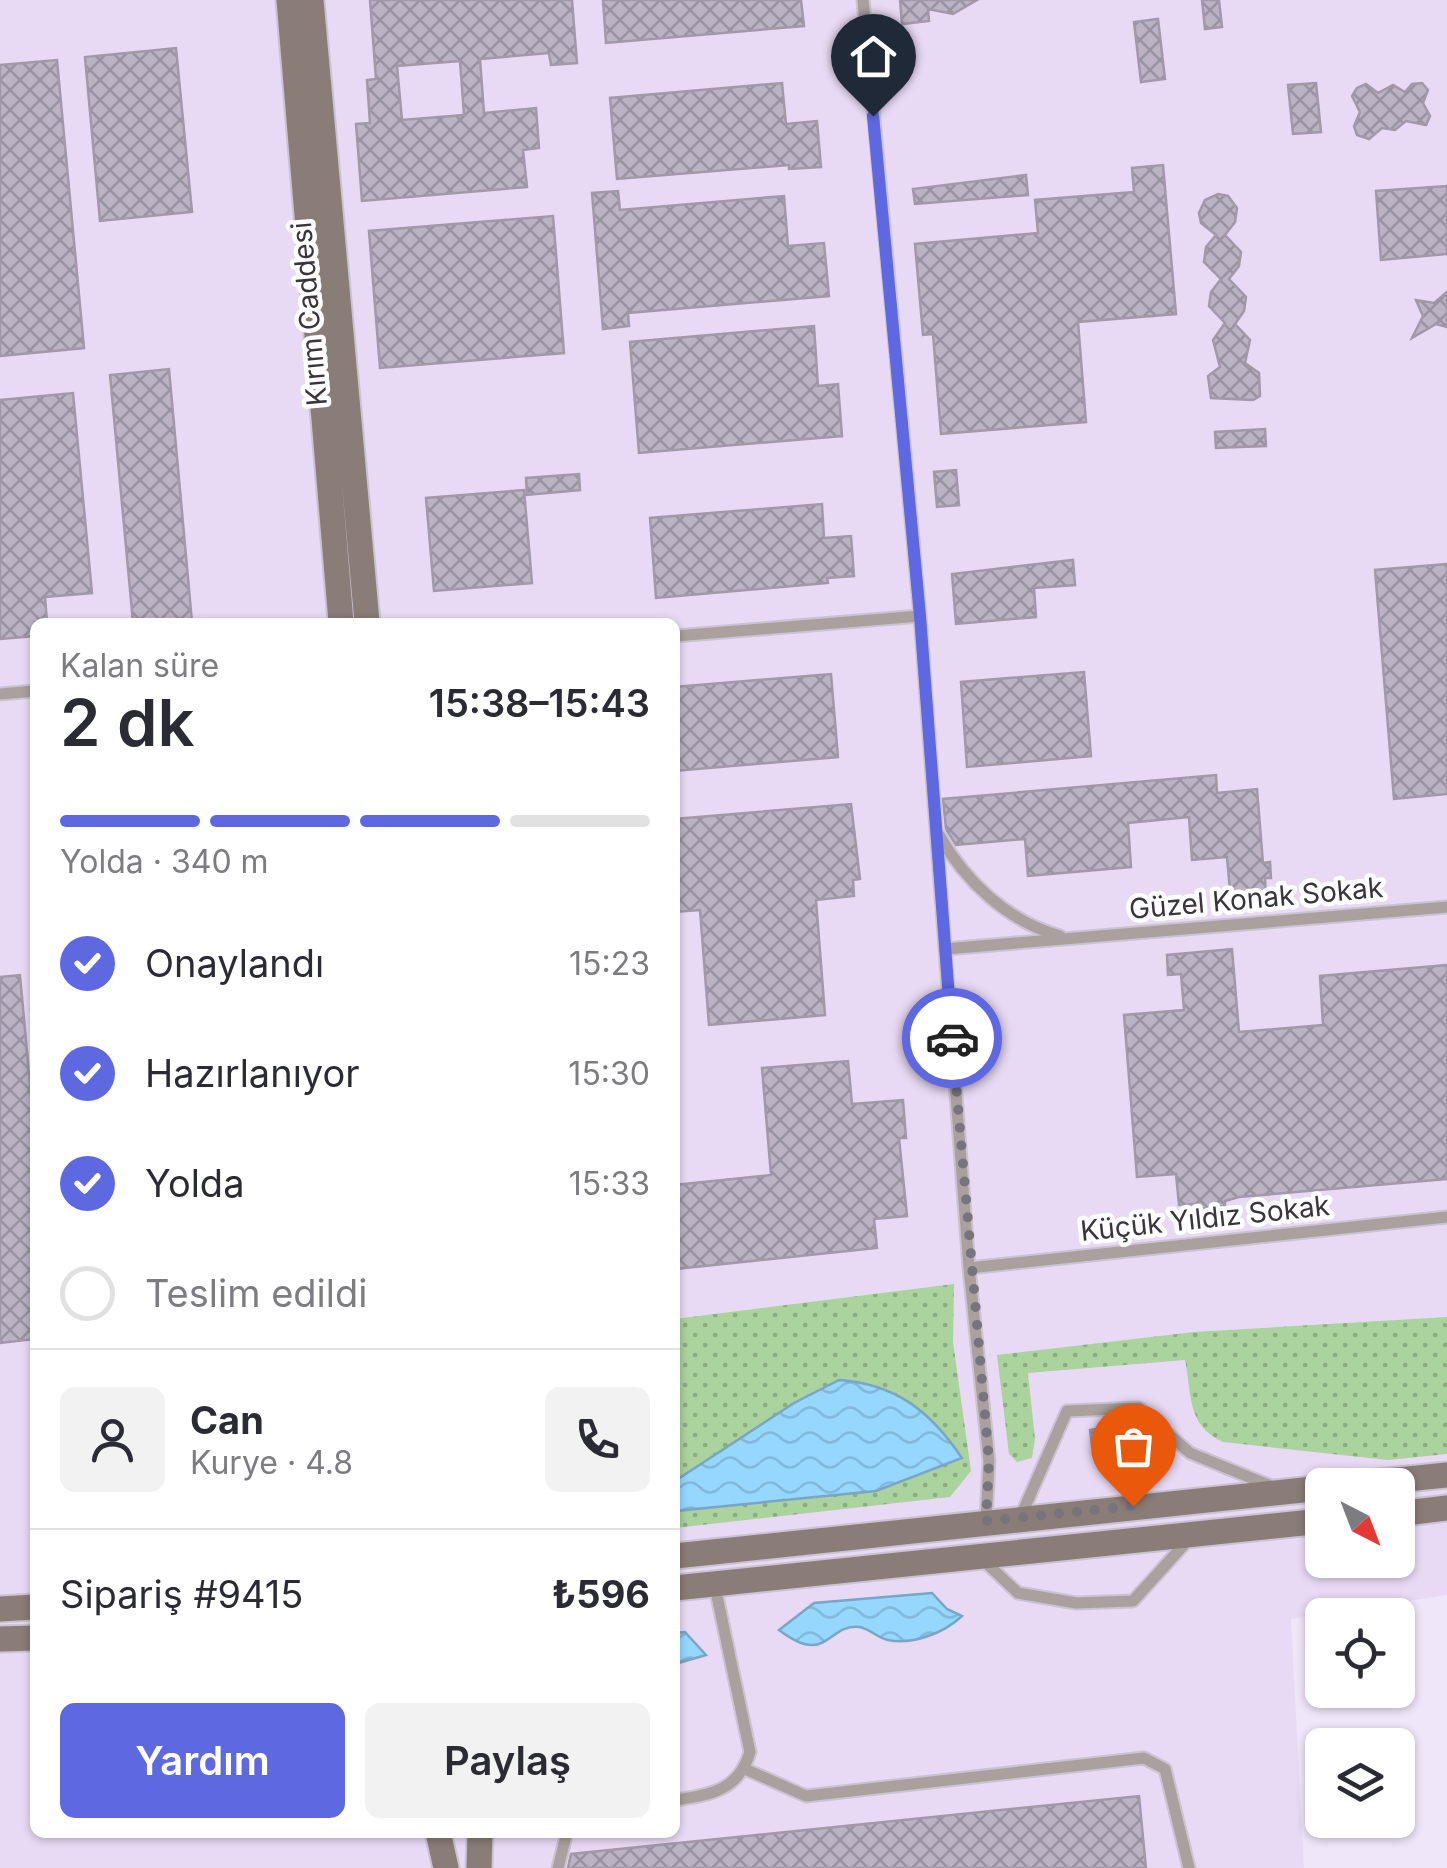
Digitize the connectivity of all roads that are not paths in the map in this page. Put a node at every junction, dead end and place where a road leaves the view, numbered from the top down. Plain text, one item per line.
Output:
1 (290, 0) edge
2 (311, 0) edge
3 (863, 0) edge
4 (920, 616) junction
5 (341, 618) edge
6 (367, 618) edge
7 (680, 636) edge
8 (30, 691) edge
9 (0, 694) edge
10 (936, 831) junction
11 (1447, 907) edge
12 (1068, 938) junction
13 (945, 948) junction
14 (1447, 1217) edge
15 (969, 1268) junction
16 (1447, 1475) edge
17 (1415, 1478) edge
18 (1305, 1489) edge
19 (1284, 1491) junction
20 (1447, 1508) edge
21 (1415, 1512) edge
22 (1020, 1518) junction
23 (986, 1521) junction
24 (1305, 1523) edge
25 (1194, 1534) junction
26 (680, 1555) edge
27 (978, 1556) junction
28 (714, 1582) junction
29 (680, 1587) edge
30 (30, 1607) edge
31 (0, 1608) edge
32 (30, 1638) edge
33 (0, 1640) edge
34 (745, 1769) junction
35 (680, 1799) edge
36 (439, 1838) edge
37 (480, 1838) edge
38 (566, 1838) edge
39 (446, 1868) edge
40 (480, 1868) edge
41 (558, 1868) edge
42 (1189, 1868) edge

1 - 5 main road, Kırım Caddesi
2 - 6 main road, Kırım Caddesi
3 - 4 lane
4 - 7 lane
4 - 10 lane
8 - 9 lane
10 - 12 lane, Güzel Konak Sokak
10 - 13 lane
11 - 12 lane, Güzel Konak Sokak
12 - 13 lane, Güzel Konak Sokak
13 - 15 lane
14 - 15 lane, Küçük Yıldız Sokak
15 - 23 lane
16 - 17 main road
18 - 19 main road
19 - 22 main road
19 - 22 lane
20 - 21 main road
22 - 23 main road
23 - 26 main road
24 - 25 main road
25 - 27 main road
25 - 27 lane
27 - 28 main road
28 - 29 main road
28 - 34 lane
30 - 31 main road
32 - 33 main road
34 - 35 lane
34 - 42 lane
36 - 39 main road
37 - 40 main road
38 - 41 lane

